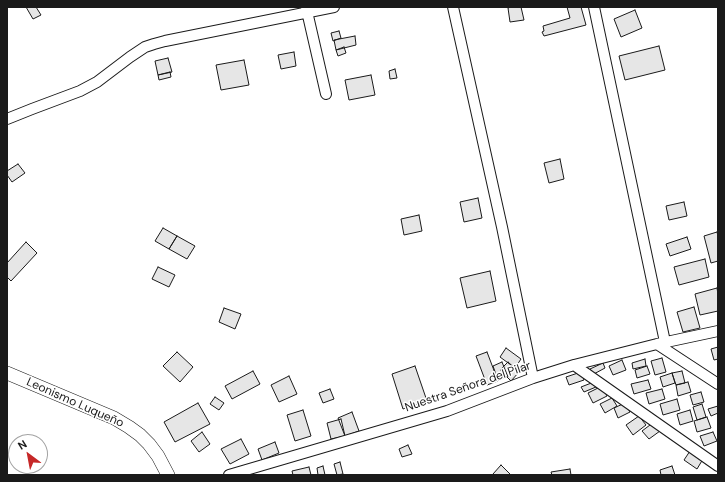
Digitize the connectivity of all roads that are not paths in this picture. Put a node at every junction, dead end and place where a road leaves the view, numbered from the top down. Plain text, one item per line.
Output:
1 (334, 7) edge
2 (453, 7) edge
3 (594, 7) edge
4 (306, 10) edge
5 (326, 94) dead end
6 (7, 119) edge
7 (718, 331) edge
8 (661, 343) junction
9 (574, 365) junction
10 (7, 373) edge
11 (533, 378) junction
12 (718, 384) edge
13 (718, 466) edge
14 (168, 475) edge
15 (229, 475) edge

1 - 4 street
2 - 11 street
3 - 8 street
4 - 5 street
4 - 6 street
7 - 8 street, Nuestra Señora del Pilar
8 - 9 street, Nuestra Señora del Pilar
8 - 12 street
9 - 11 street, Nuestra Señora del Pilar
9 - 13 street
10 - 14 street, Leonismo Luqueño
11 - 15 street, Nuestra Señora del Pilar

